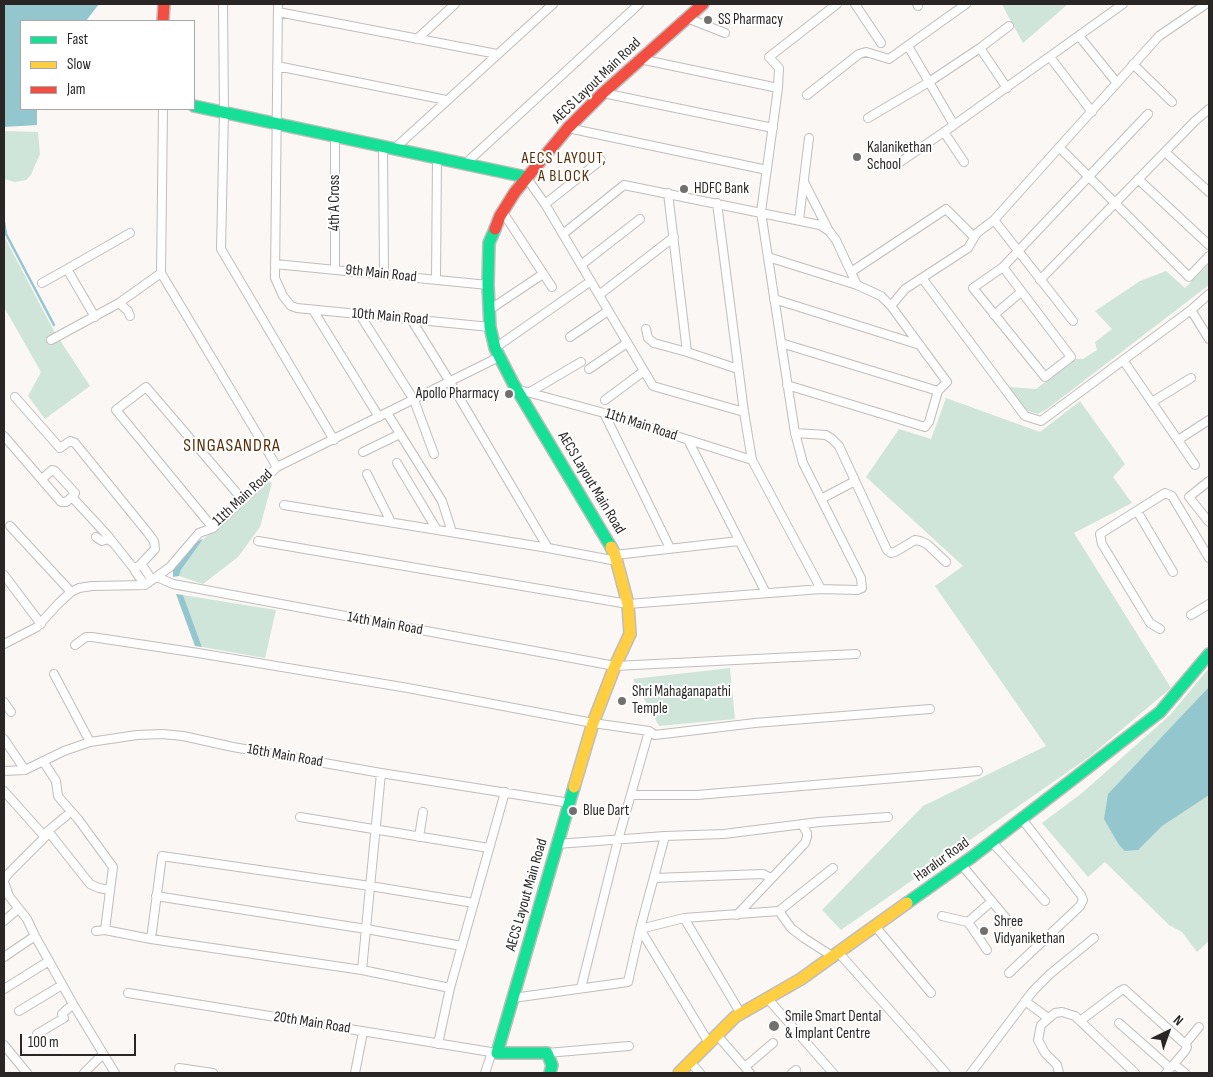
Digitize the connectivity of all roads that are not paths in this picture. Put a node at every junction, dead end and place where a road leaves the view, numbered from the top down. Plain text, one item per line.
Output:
1 (164, 4) edge
2 (223, 4) edge
3 (453, 4) edge
4 (553, 4) edge
5 (639, 4) edge
6 (703, 4) edge
7 (838, 4) edge
8 (855, 4) edge
9 (966, 4) edge
10 (1123, 4) edge
11 (1206, 4) edge
12 (278, 8) edge
13 (687, 18) junction
14 (163, 20) edge
15 (1009, 26) dead end
16 (725, 33) dead end
17 (1079, 36) junction
18 (417, 39) junction
19 (881, 43) dead end
20 (908, 46) junction
21 (980, 48) junction
22 (496, 54) junction
23 (1050, 56) junction
24 (640, 59) junction
25 (1134, 64) junction
26 (277, 66) junction
27 (929, 82) junction
28 (1117, 83) junction
29 (778, 88) junction
30 (1006, 88) junction
31 (603, 93) junction
32 (806, 95) dead end
33 (446, 100) junction
34 (1172, 102) dead end
35 (195, 106) edge
36 (1209, 109) edge
37 (163, 110) edge
38 (224, 112) junction
39 (1092, 112) junction
40 (1148, 114) dead end
41 (868, 118) dead end
42 (276, 124) junction
43 (954, 125) junction
44 (568, 128) junction
45 (773, 128) junction
46 (944, 132) junction
47 (335, 136) junction
48 (809, 138) dead end
49 (389, 148) junction
50 (1060, 148) junction
51 (1165, 152) junction
52 (437, 158) junction
53 (601, 160) dead end
54 (964, 162) dead end
55 (464, 164) junction
56 (896, 165) dead end
57 (767, 170) junction
58 (1088, 176) junction
59 (526, 177) junction
60 (1138, 179) junction
61 (804, 182) junction
62 (1209, 192) edge
63 (668, 194) junction
64 (717, 203) junction
65 (1115, 203) junction
66 (545, 204) junction
67 (502, 211) junction
68 (761, 212) junction
69 (640, 218) dead end
70 (799, 220) junction
71 (994, 220) junction
72 (829, 231) junction
73 (130, 233) dead end
74 (563, 234) junction
75 (674, 237) junction
76 (974, 237) junction
77 (1209, 245) edge
78 (1017, 250) junction
79 (1209, 256) edge
80 (768, 257) junction
81 (276, 264) junction
82 (581, 265) junction
83 (1003, 266) junction
84 (67, 269) junction
85 (335, 270) junction
86 (851, 272) junction
87 (161, 273) junction
88 (543, 274) junction
89 (384, 275) junction
90 (922, 278) junction
91 (436, 280) junction
92 (1040, 280) junction
93 (591, 281) junction
94 (42, 283) dead end
95 (488, 285) junction
96 (857, 285) junction
97 (552, 287) dead end
98 (1022, 292) junction
99 (1209, 294) edge
100 (599, 295) junction
101 (774, 299) junction
102 (119, 303) junction
103 (891, 306) junction
104 (313, 310) junction
105 (489, 310) junction
106 (1191, 310) junction
107 (608, 311) junction
108 (360, 314) junction
109 (994, 315) junction
110 (130, 316) dead end
111 (95, 317) junction
112 (411, 319) junction
113 (1073, 321) dead end
114 (490, 327) junction
115 (646, 330) dead end
116 (570, 337) dead end
117 (1209, 339) edge
118 (51, 340) dead end
119 (627, 342) junction
120 (781, 343) junction
121 (920, 345) junction
122 (687, 352) junction
123 (497, 353) junction
124 (1123, 360) junction
125 (581, 362) dead end
126 (589, 368) dead end
127 (738, 368) junction
128 (644, 371) junction
129 (1191, 378) dead end
130 (450, 382) junction
131 (788, 386) junction
132 (516, 389) junction
133 (938, 391) junction
134 (530, 392) junction
135 (15, 397) dead end
136 (414, 400) junction
137 (605, 400) dead end
138 (1152, 402) junction
139 (744, 412) junction
140 (387, 413) junction
141 (604, 413) junction
142 (379, 417) junction
143 (1209, 420) edge
144 (795, 433) junction
145 (400, 434) junction
146 (4, 436) edge
147 (334, 440) junction
148 (688, 440) junction
149 (1178, 440) junction
150 (363, 452) dead end
151 (434, 454) dead end
152 (752, 460) junction
153 (397, 463) dead end
154 (1196, 465) dead end
155 (277, 467) junction
156 (367, 474) dead end
157 (42, 479) junction
158 (855, 481) junction
159 (1209, 481) edge
160 (72, 497) junction
161 (242, 499) junction
162 (821, 499) junction
163 (284, 505) dead end
164 (1137, 511) junction
165 (391, 522) junction
166 (1209, 522) edge
167 (10, 526) dead end
168 (437, 530) junction
169 (206, 531) junction
170 (452, 532) junction
171 (96, 537) dead end
172 (258, 541) dead end
173 (739, 541) junction
174 (115, 545) junction
175 (548, 548) junction
176 (670, 548) junction
177 (616, 558) junction
178 (1209, 558) edge
179 (946, 562) dead end
180 (137, 567) junction
181 (1173, 572) dead end
182 (4, 575) edge
183 (155, 578) junction
184 (144, 584) junction
185 (822, 588) junction
186 (71, 592) junction
187 (766, 593) junction
188 (628, 604) junction
189 (1209, 604) edge
190 (1191, 615) dead end
191 (42, 624) junction
192 (1160, 629) dead end
193 (4, 644) edge
194 (75, 645) dead end
195 (856, 654) dead end
196 (1209, 654) edge
197 (615, 666) junction
198 (54, 674) dead end
199 (4, 702) edge
200 (930, 708) dead end
201 (11, 712) dead end
202 (593, 723) junction
203 (649, 731) junction
204 (4, 739) edge
205 (90, 742) junction
206 (44, 761) junction
207 (25, 770) junction
208 (4, 771) edge
209 (978, 771) dead end
210 (381, 773) junction
211 (4, 791) edge
212 (505, 792) junction
213 (631, 795) junction
214 (570, 803) junction
215 (423, 812) dead end
216 (66, 816) dead end
217 (300, 817) dead end
218 (888, 817) dead end
219 (1022, 819) junction
220 (802, 824) junction
221 (376, 830) junction
222 (46, 834) junction
223 (665, 836) junction
224 (419, 837) junction
225 (618, 840) junction
226 (992, 842) junction
227 (557, 844) junction
228 (489, 848) junction
229 (961, 864) junction
230 (833, 868) dead end
231 (654, 878) junction
232 (771, 878) junction
233 (4, 881) edge
234 (370, 886) junction
235 (110, 890) junction
236 (156, 896) junction
237 (6, 898) edge
238 (992, 901) junction
239 (1044, 901) dead end
240 (474, 903) junction
241 (18, 909) junction
242 (779, 911) junction
243 (737, 915) junction
244 (942, 916) dead end
245 (684, 918) junction
246 (4, 921) edge
247 (968, 922) junction
248 (1010, 923) dead end
249 (875, 926) junction
250 (366, 929) junction
251 (640, 929) junction
252 (105, 930) junction
253 (96, 931) dead end
254 (35, 936) junction
255 (151, 938) junction
256 (1094, 938) dead end
257 (462, 946) junction
258 (987, 950) dead end
259 (835, 954) junction
260 (4, 957) edge
261 (49, 961) junction
262 (362, 970) junction
263 (1009, 973) dead end
264 (62, 985) junction
265 (450, 988) junction
266 (581, 988) junction
267 (4, 989) edge
268 (128, 993) dead end
269 (931, 993) dead end
270 (513, 998) junction
271 (768, 999) junction
272 (1025, 1001) junction
273 (73, 1004) junction
274 (19, 1012) dead end
275 (741, 1014) junction
276 (1048, 1018) junction
277 (1080, 1021) junction
278 (1119, 1023) dead end
279 (1199, 1027) dead end
280 (363, 1032) junction
281 (37, 1034) dead end
282 (713, 1039) junction
283 (773, 1043) dead end
284 (438, 1044) junction
285 (1185, 1044) junction
286 (4, 1045) edge
287 (629, 1046) dead end
288 (494, 1052) junction
289 (547, 1053) junction
290 (104, 1054) junction
291 (690, 1062) junction
292 (179, 1068) dead end
293 (1170, 1068) edge
294 (748, 1070) edge
295 (27, 1073) edge
296 (84, 1073) edge
297 (115, 1073) edge
298 (213, 1073) edge
299 (355, 1073) edge
300 (485, 1073) edge
301 (550, 1073) edge
302 (679, 1073) edge
303 (700, 1073) edge
304 (833, 1073) edge
305 (946, 1073) edge
306 (971, 1073) edge
307 (1058, 1073) edge
308 (1136, 1073) edge
309 (1185, 1073) edge

1 - 14 street
2 - 38 street
3 - 18 street
4 - 22 street
5 - 55 street
6 - 13 street, AECS Layout Main Road
7 - 29 street
8 - 19 street
9 - 20 street
10 - 17 street
11 - 25 street
12 - 18 street
12 - 26 street
13 - 16 street
13 - 24 street, AECS Layout Main Road
15 - 21 street
17 - 23 street
17 - 28 street
18 - 22 street
20 - 27 street
20 - 32 street
21 - 27 street
21 - 30 street
22 - 33 street
23 - 30 street
23 - 39 street
24 - 29 street
24 - 31 street, AECS Layout Main Road
25 - 28 street
25 - 34 street
26 - 33 street
26 - 42 street
27 - 41 street
27 - 43 street
28 - 39 street
29 - 45 street
30 - 43 street
31 - 44 street, AECS Layout Main Road
31 - 45 street
33 - 49 street
35 - 38 street
36 - 51 street
37 - 87 street
38 - 42 street
38 - 147 street
39 - 50 street
40 - 58 street
42 - 47 street
42 - 81 street
43 - 46 street
44 - 57 street
44 - 59 street, AECS Layout Main Road
45 - 57 street
46 - 54 street
46 - 56 street
47 - 49 street
47 - 85 street, 4th A Cross
48 - 61 street
49 - 52 street
49 - 89 street
50 - 58 street
50 - 71 street
51 - 60 street
51 - 62 street
52 - 55 street
52 - 91 street
53 - 66 street
55 - 59 street
57 - 68 street
58 - 65 street
58 - 78 street
59 - 66 street
59 - 67 street, AECS Layout Main Road
60 - 65 street
60 - 77 street
61 - 70 street
61 - 72 street
63 - 64 street
63 - 74 street
63 - 75 street
64 - 68 street
64 - 127 street
65 - 79 street
65 - 92 street
66 - 74 street
67 - 88 street
67 - 95 street, AECS Layout Main Road
68 - 70 street
68 - 80 street
69 - 82 street
70 - 72 street
71 - 76 street
71 - 78 street
72 - 86 street
73 - 84 street
74 - 82 street
75 - 100 street
75 - 122 street
76 - 86 street
76 - 90 street
78 - 83 street
78 - 92 street
80 - 96 street
80 - 101 street
81 - 85 street, 9th Main Road
81 - 104 street, 10th Main Road
82 - 93 street
83 - 98 street
83 - 109 street
84 - 94 street
84 - 111 street
85 - 89 street, 9th Main Road
86 - 96 street
87 - 102 street
87 - 155 street
88 - 97 street
88 - 105 street
89 - 91 street, 9th Main Road
90 - 103 street
90 - 124 street
91 - 95 street, 9th Main Road
92 - 113 street
93 - 100 street
93 - 123 street, 11th Main Road
95 - 105 street, AECS Layout Main Road
96 - 103 street
98 - 109 street
98 - 109 street
99 - 106 street
100 - 107 street
101 - 120 street
101 - 121 street
102 - 110 street
102 - 111 street
103 - 121 street
104 - 108 street, 10th Main Road
104 - 142 street
105 - 114 street, AECS Layout Main Road
106 - 117 street
106 - 124 street
107 - 116 street
107 - 119 street
108 - 112 street, 10th Main Road
108 - 136 street
111 - 118 street
112 - 114 street, 10th Main Road
112 - 130 street
114 - 123 street, AECS Layout Main Road
115 - 122 street
119 - 126 street
119 - 128 street
120 - 131 street
120 - 133 street
121 - 133 street
122 - 127 street
123 - 130 street, 11th Main Road
123 - 132 street, AECS Layout Main Road
124 - 138 street
125 - 134 street
127 - 139 street
128 - 137 street
128 - 139 street
129 - 138 street
130 - 136 street, 11th Main Road
130 - 175 street
131 - 133 street
131 - 144 street
132 - 134 street, 11th Main Road
132 - 177 street, AECS Layout Main Road
134 - 141 street, 11th Main Road
135 - 180 street
136 - 140 street, 11th Main Road
136 - 151 street
138 - 149 street
139 - 152 street
140 - 142 street, 11th Main Road
140 - 145 street
141 - 148 street, 11th Main Road
141 - 176 street
142 - 147 street, 11th Main Road
143 - 149 street
144 - 158 street
144 - 162 street
145 - 150 street
145 - 170 street
146 - 157 street
147 - 155 street, 11th Main Road
148 - 152 street, 11th Main Road
148 - 173 street
149 - 154 street
152 - 185 street
153 - 168 street
155 - 161 street, 11th Main Road
156 - 165 street
157 - 160 street
157 - 160 street
158 - 162 street
158 - 179 street
159 - 166 street
160 - 174 street
161 - 169 street, 11th Main Road
161 - 169 street
162 - 185 street
163 - 165 street
164 - 178 street
164 - 181 street
164 - 192 street
165 - 168 street
167 - 186 street
168 - 170 street
169 - 183 street, 11th Main Road
170 - 175 street
171 - 174 street
172 - 188 street
173 - 176 street
173 - 187 street
174 - 180 street
175 - 177 street
176 - 177 street
177 - 188 street, AECS Layout Main Road
180 - 183 street
180 - 184 street
182 - 191 street
183 - 184 street, 11th Main Road
183 - 197 street, 14th Main Road
184 - 186 street, 11th Main Road
185 - 187 street
186 - 191 street
187 - 188 street
188 - 197 street, AECS Layout Main Road
189 - 190 street
191 - 193 street
194 - 202 street
195 - 197 street, 14th Main Road
196 - 219 street, Haralur Road
197 - 202 street, AECS Layout Main Road
198 - 205 street
199 - 201 street
200 - 203 street
202 - 203 street
202 - 214 street, AECS Layout Main Road
203 - 213 street
204 - 207 street
205 - 206 street, 16th Main Road
205 - 210 street, 16th Main Road
206 - 207 street, 16th Main Road
206 - 235 street
207 - 208 street, 16th Main Road
209 - 213 street
210 - 212 street, 16th Main Road
210 - 221 street
211 - 222 street
212 - 214 street, 16th Main Road
212 - 228 street
213 - 225 street
214 - 227 street, AECS Layout Main Road
215 - 224 street
216 - 222 street
217 - 221 street
218 - 220 street
219 - 226 street, Haralur Road
219 - 263 street
220 - 223 street
220 - 232 street
221 - 224 street
221 - 234 street
222 - 233 street
222 - 235 street
223 - 225 street
223 - 231 street
224 - 228 street
225 - 227 street
225 - 266 street
226 - 229 street, Haralur Road
226 - 239 street
227 - 270 street, AECS Layout Main Road
228 - 240 street
229 - 238 street
229 - 249 street, Haralur Road
230 - 242 street
231 - 232 street
231 - 251 street
232 - 243 street
233 - 237 street
234 - 236 street
234 - 240 street
234 - 250 street
235 - 252 street
236 - 250 street
236 - 255 street
237 - 241 street
238 - 247 street
238 - 248 street
240 - 257 street
241 - 246 street
241 - 254 street
242 - 243 street
242 - 259 street
243 - 245 street
244 - 247 street
245 - 251 street
245 - 275 street
247 - 258 street
249 - 259 street, Haralur Road
249 - 269 street
250 - 257 street
250 - 262 street
251 - 266 street
251 - 282 street
252 - 253 street
252 - 255 street
254 - 260 street
254 - 261 street
255 - 262 street
256 - 272 street
257 - 265 street
259 - 271 street, Haralur Road
259 - 305 street
261 - 264 street
261 - 267 street
262 - 265 street
264 - 273 street
264 - 274 street
265 - 284 street
266 - 270 street
268 - 280 street, 20th Main Road
270 - 288 street, AECS Layout Main Road
271 - 275 street, Haralur Road
271 - 304 street
272 - 276 street
272 - 306 street
273 - 281 street
273 - 290 street
275 - 282 street, Haralur Road
276 - 277 street
276 - 307 street
277 - 285 street
277 - 308 street
278 - 293 street
279 - 285 street
280 - 284 street, 20th Main Road
280 - 299 street
282 - 291 street, Haralur Road
282 - 294 street
283 - 294 street
284 - 288 street, 20th Main Road
285 - 293 street
286 - 295 street
287 - 289 street
288 - 289 street
288 - 300 street
289 - 301 street
290 - 296 street
290 - 297 street
291 - 302 street, Haralur Road
291 - 303 street
292 - 298 street
293 - 309 street

